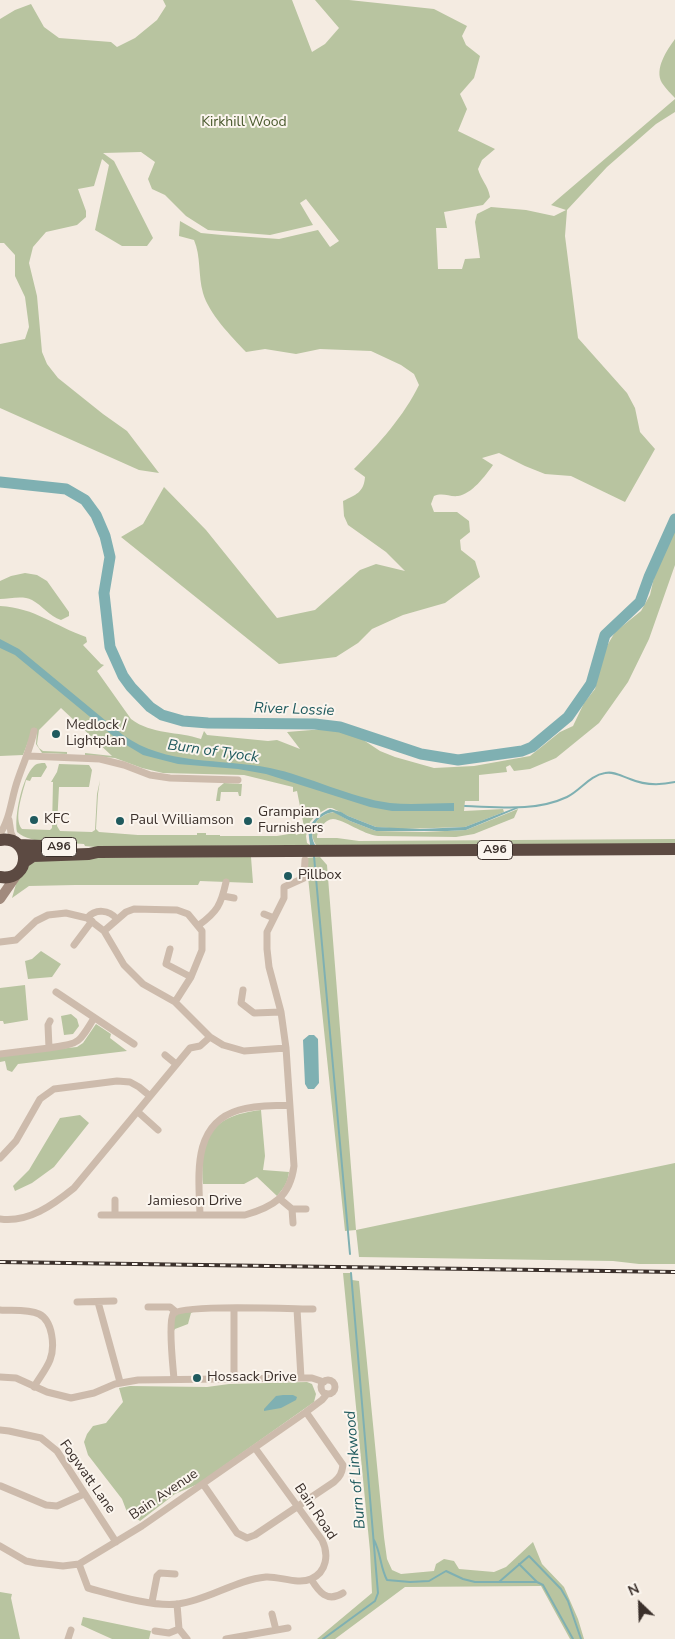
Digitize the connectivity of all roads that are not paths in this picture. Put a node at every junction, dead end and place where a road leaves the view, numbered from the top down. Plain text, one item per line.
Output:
1 (34, 731) dead end
2 (28, 756) junction
3 (238, 780) dead end
4 (9, 820) junction
5 (0, 834) edge
6 (0, 840) edge
7 (17, 843) junction
8 (675, 850) edge
9 (98, 852) junction
10 (310, 854) junction
11 (21, 868) junction
12 (0, 879) edge
13 (226, 882) dead end
14 (223, 896) junction
15 (1, 898) edge
16 (234, 898) dead end
17 (264, 914) dead end
18 (274, 918) junction
19 (90, 919) junction
20 (116, 919) junction
21 (198, 925) junction
22 (104, 931) junction
23 (0, 942) edge
24 (74, 945) dead end
25 (170, 949) dead end
26 (191, 977) junction
27 (243, 990) dead end
28 (56, 992) dead end
29 (176, 1002) junction
30 (282, 1012) junction
31 (94, 1018) junction
32 (50, 1021) dead end
33 (210, 1037) junction
34 (134, 1044) dead end
35 (49, 1048) junction
36 (286, 1048) junction
37 (0, 1054) edge
38 (165, 1055) dead end
39 (176, 1064) junction
40 (150, 1096) junction
41 (289, 1104) junction
42 (138, 1112) junction
43 (158, 1130) dead end
44 (0, 1158) edge
45 (280, 1199) junction
46 (115, 1200) dead end
47 (292, 1209) junction
48 (306, 1209) dead end
49 (114, 1214) junction
50 (101, 1215) dead end
51 (200, 1215) junction
52 (0, 1219) edge
53 (293, 1222) dead end
54 (114, 1301) dead end
55 (77, 1302) dead end
56 (98, 1302) junction
57 (148, 1307) dead end
58 (234, 1308) junction
59 (297, 1309) junction
60 (313, 1309) dead end
61 (0, 1310) edge
62 (176, 1312) junction
63 (0, 1378) edge
64 (300, 1378) junction
65 (174, 1379) junction
66 (234, 1379) junction
67 (120, 1382) junction
68 (34, 1387) junction
69 (306, 1412) junction
70 (0, 1430) edge
71 (255, 1448) junction
72 (203, 1484) junction
73 (1, 1486) dead end
74 (84, 1494) junction
75 (297, 1507) junction
76 (116, 1542) junction
77 (0, 1546) edge
78 (79, 1564) junction
79 (175, 1574) dead end
80 (312, 1579) junction
81 (343, 1594) dead end
82 (152, 1602) junction
83 (177, 1604) junction
84 (272, 1614) dead end
85 (288, 1628) dead end
86 (180, 1629) junction
87 (71, 1630) dead end
88 (276, 1630) junction
89 (155, 1631) dead end
90 (68, 1639) edge
91 (186, 1639) edge
92 (226, 1639) edge

1 - 2 street
2 - 3 street
2 - 4 street
4 - 5 street
4 - 7 street
6 - 7 highway, A96
7 - 9 highway, A96
7 - 11 highway, A96
8 - 10 highway, A96
9 - 10 highway, A96
9 - 11 highway, A96
10 - 18 street, Jamieson Drive
11 - 12 highway, A96
11 - 15 street
12 - 15 street
13 - 14 street
14 - 16 street
14 - 21 street
17 - 18 street
18 - 30 street, Jamieson Drive
19 - 20 street
19 - 22 street
19 - 23 street
19 - 24 street
20 - 21 street
20 - 22 street
21 - 26 street
22 - 29 street
25 - 26 street
26 - 29 street
27 - 30 street
28 - 31 street
29 - 33 street
30 - 36 street, Jamieson Drive
31 - 34 street
31 - 35 street
32 - 35 street
33 - 36 street
33 - 39 street
35 - 37 street
36 - 41 street, Jamieson Drive
38 - 39 street
39 - 40 street
40 - 42 street
40 - 44 street
41 - 45 street, Jamieson Drive
41 - 51 street
42 - 43 street
42 - 52 street
45 - 47 street
45 - 51 street, Jamieson Drive
46 - 49 street
47 - 48 street
47 - 53 street
49 - 50 street, Jamieson Drive
49 - 51 street, Jamieson Drive
54 - 56 street
55 - 56 street
56 - 67 street
57 - 62 street
58 - 59 street
58 - 62 street
58 - 66 street
59 - 60 street
59 - 64 street
61 - 68 street
62 - 65 street
63 - 68 street
64 - 66 street
64 - 69 street, Bain Avenue
65 - 66 street
65 - 67 street
67 - 68 street
69 - 71 street, Bain Avenue
69 - 75 street
70 - 74 street, Fogwatt Lane
71 - 72 street, Bain Avenue
71 - 75 street, Bain Road
72 - 75 street
72 - 76 street, Bain Avenue
73 - 74 street
74 - 76 street, Fogwatt Lane
75 - 80 street, Bain Road
76 - 78 street, Bain Avenue
77 - 78 street, Bain Avenue
78 - 82 street
79 - 82 street
80 - 81 street
80 - 83 street
82 - 83 street
83 - 86 street
84 - 88 street
85 - 88 street
86 - 89 street
86 - 91 street
87 - 90 street
88 - 92 street

